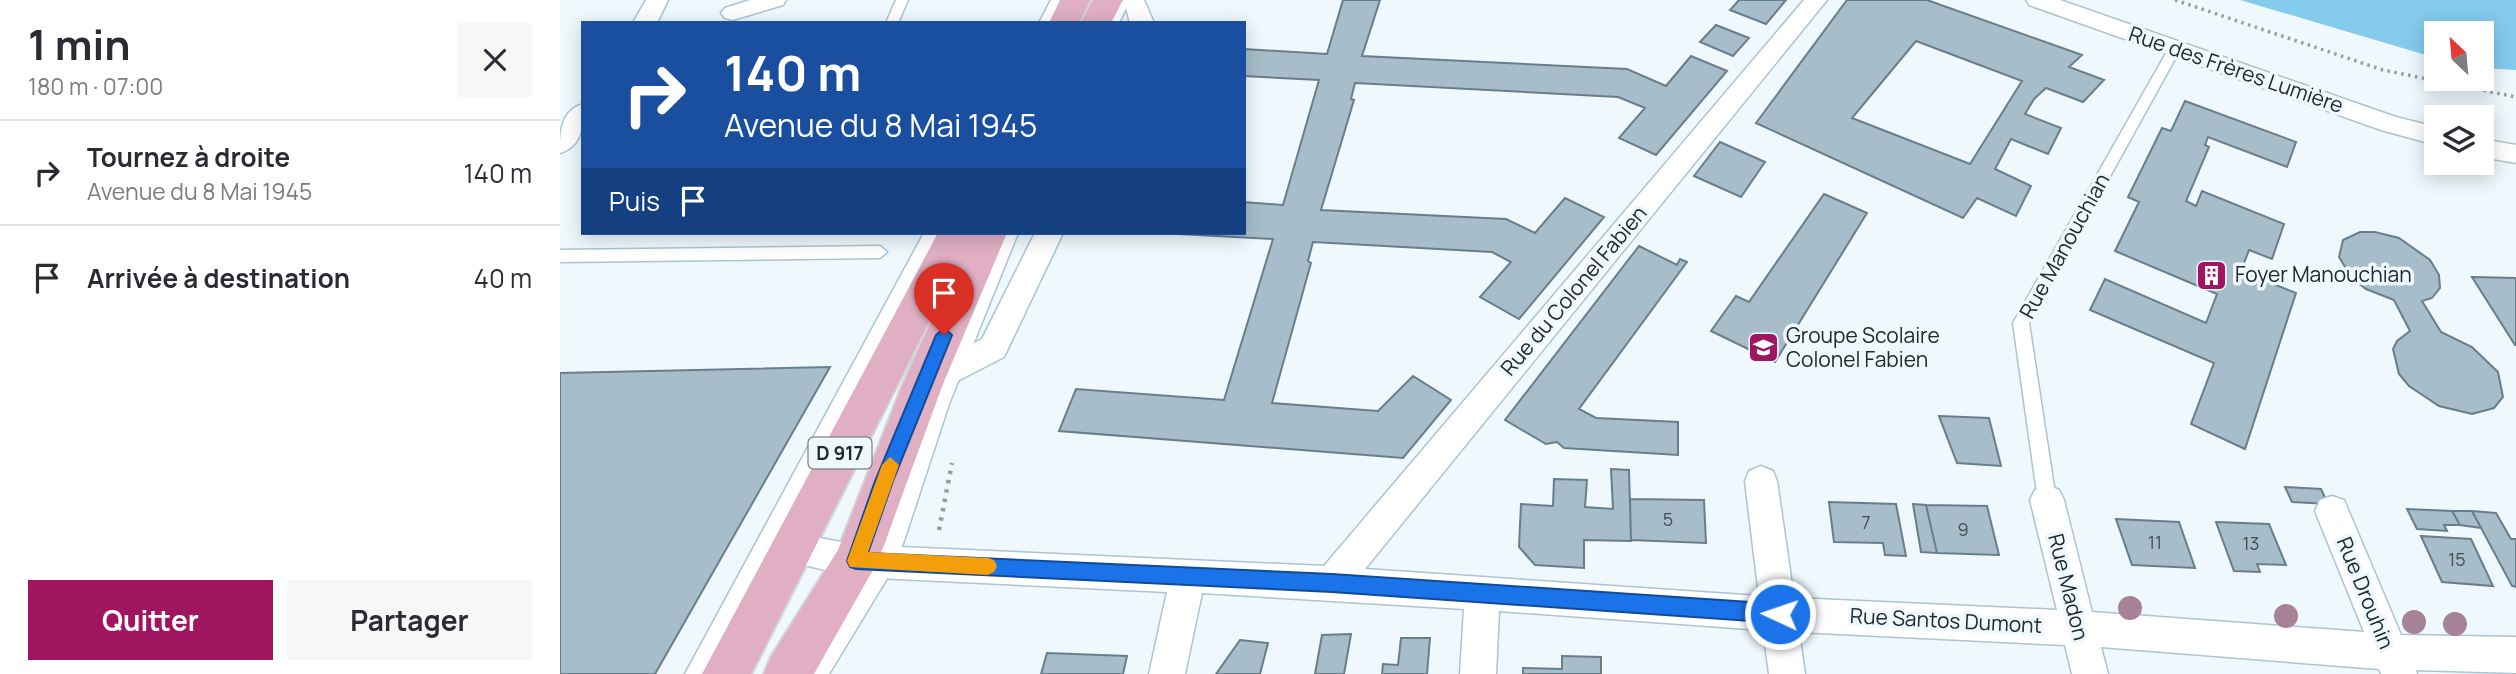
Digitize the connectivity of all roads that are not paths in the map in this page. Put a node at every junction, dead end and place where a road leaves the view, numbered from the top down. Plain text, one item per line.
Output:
1 (657, 0) edge
2 (775, 0) edge
3 (902, 0) edge
4 (1057, 0) edge
5 (1075, 0) edge
6 (1108, 0) edge
7 (1126, 0) edge
8 (1816, 0) edge
9 (2038, 0) edge
10 (732, 12) edge
11 (646, 21) edge
12 (893, 21) edge
13 (1046, 21) edge
14 (1065, 21) edge
15 (1097, 21) edge
16 (1114, 21) edge
17 (1141, 21) edge
18 (2175, 48) junction
19 (581, 116) edge
20 (2424, 133) edge
21 (560, 144) edge
22 (2494, 150) edge
23 (2516, 154) edge
24 (930, 235) edge
25 (955, 235) edge
26 (988, 235) edge
27 (1010, 235) edge
28 (1048, 235) edge
29 (880, 252) dead end
30 (560, 256) edge
31 (940, 375) junction
32 (1760, 481) dead end
33 (2047, 500) joint
34 (2332, 512) dead end
35 (790, 548) junction
36 (872, 561) junction
37 (1188, 577) junction
38 (1332, 583) junction
39 (1482, 595) junction
40 (1780, 614) junction
41 (2076, 628) junction
42 (2516, 655) edge
43 (2394, 663) edge
44 (695, 674) edge
45 (726, 674) edge
46 (788, 674) edge
47 (818, 674) edge
48 (1167, 674) edge
49 (1478, 674) edge
50 (1787, 674) edge
51 (2090, 674) edge

1 - 11 street
2 - 10 street
3 - 12 lane
4 - 13 lane
5 - 14 main road
6 - 15 main road
7 - 16 lane
7 - 17 street
8 - 38 street, Rue du Colonel Fabien
9 - 18 street, Rue des Frères Lumière
18 - 20 street, Rue des Frères Lumière
18 - 33 lane, Rue Manouchian
19 - 21 street
22 - 23 street
24 - 44 lane
25 - 35 main road, D 917
26 - 31 main road, D 917
27 - 31 lane
28 - 31 street
29 - 30 lane
31 - 36 main road, D 917
32 - 40 street
33 - 41 street, Rue Madon
34 - 43 street, Rue Drouhin
35 - 36 street, Rue Santos Dumont
35 - 45 main road, D 917
36 - 37 street, Rue Santos Dumont
36 - 46 main road, D 917
36 - 47 lane
37 - 38 street, Rue Santos Dumont
37 - 48 street
38 - 39 street, Rue Santos Dumont
39 - 40 street, Rue Santos Dumont
39 - 49 street
40 - 41 street, Rue Santos Dumont
40 - 50 street
41 - 43 street, Rue Santos Dumont
41 - 51 street, Rue Madon
42 - 43 street, Rue Santos Dumont

